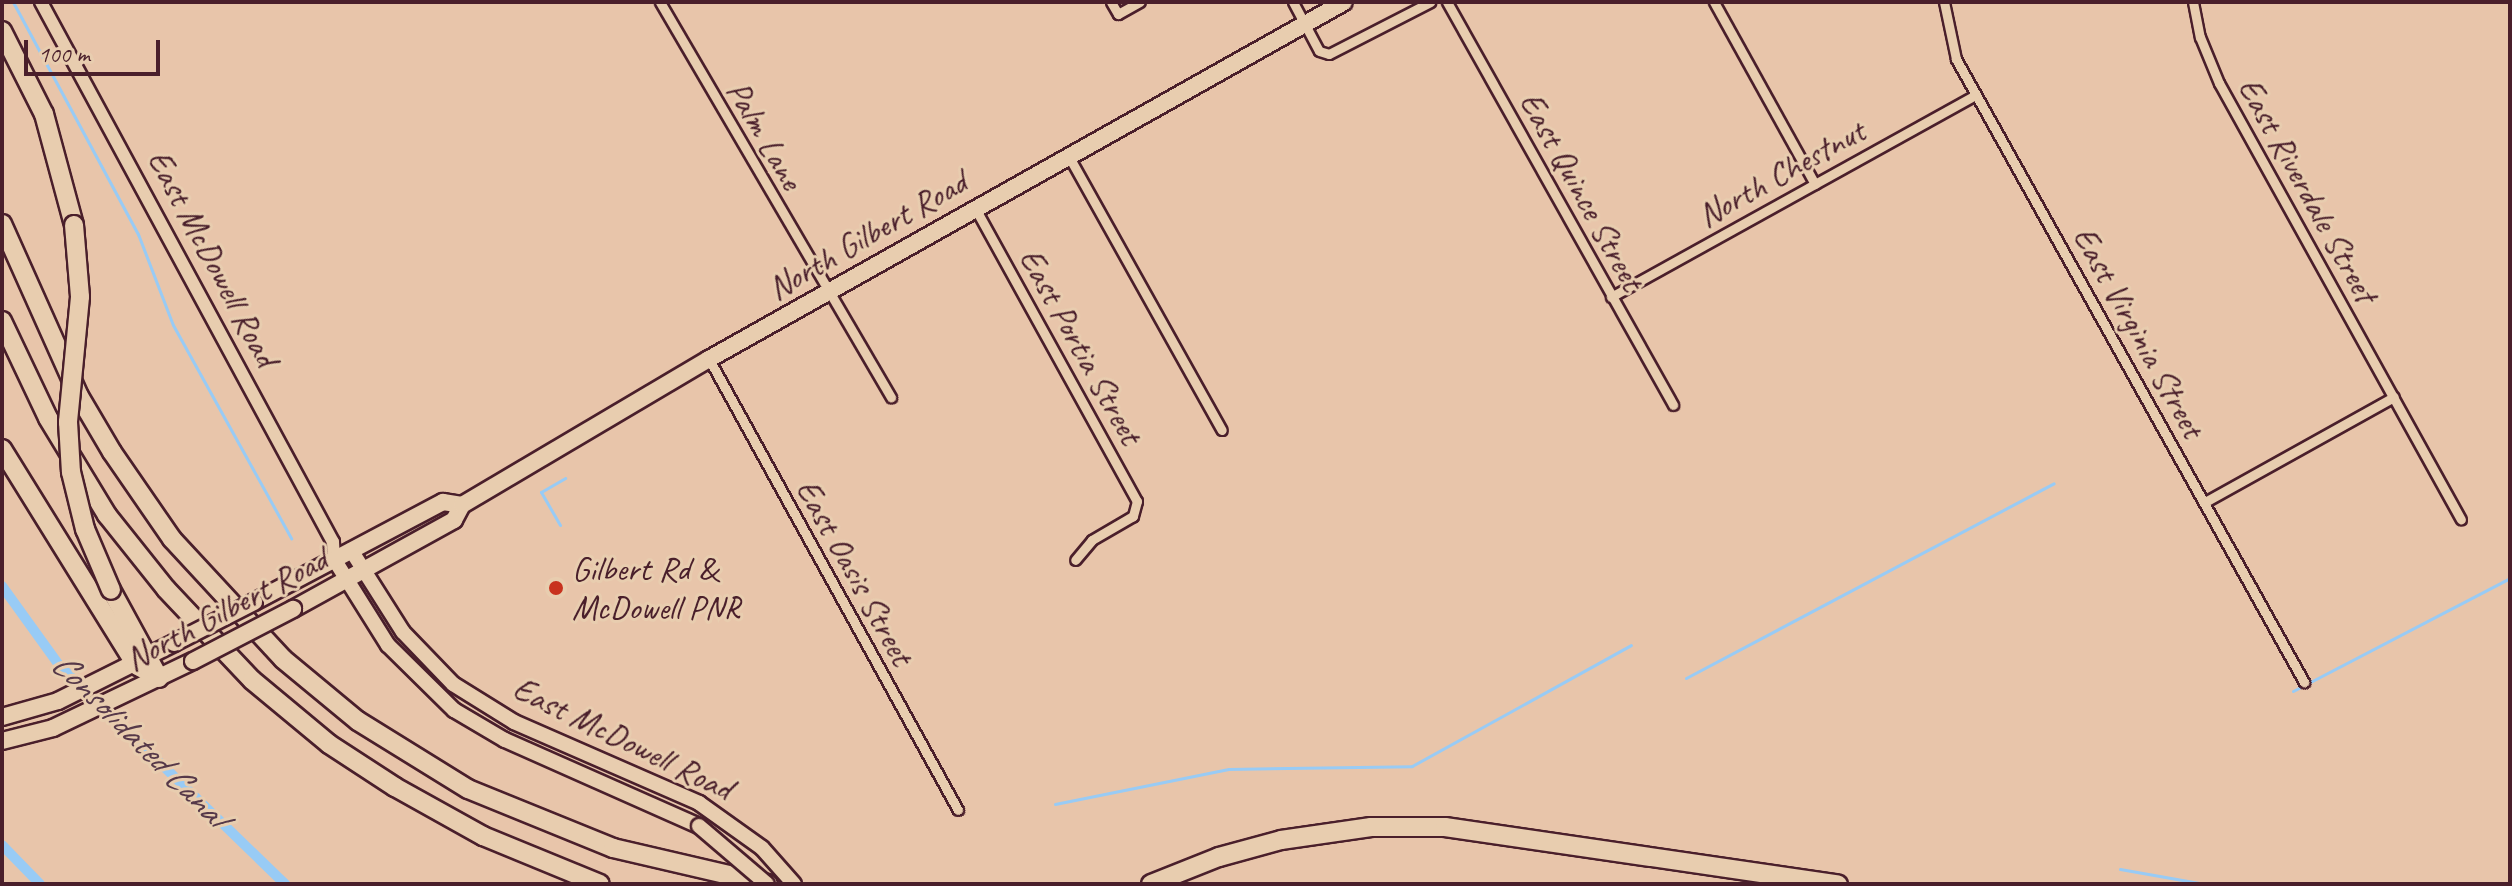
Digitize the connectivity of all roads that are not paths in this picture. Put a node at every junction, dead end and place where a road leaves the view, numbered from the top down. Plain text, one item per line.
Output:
1 (41, 2) edge
2 (660, 2) edge
3 (1111, 2) edge
4 (1140, 2) edge
5 (1293, 2) edge
6 (1344, 2) edge
7 (1430, 2) edge
8 (1447, 2) edge
9 (1714, 2) edge
10 (1944, 2) edge
11 (2193, 2) edge
12 (1305, 25) junction
13 (2, 31) edge
14 (1975, 95) junction
15 (1068, 155) junction
16 (1815, 184) junction
17 (975, 208) junction
18 (2, 224) edge
19 (828, 292) junction
20 (1611, 297) junction
21 (2, 321) edge
22 (709, 359) junction
23 (2394, 397) junction
24 (891, 398) dead end
25 (1673, 405) dead end
26 (1222, 430) dead end
27 (2, 449) edge
28 (2205, 502) junction
29 (462, 505) junction
30 (2461, 519) dead end
31 (333, 542) junction
32 (351, 550) junction
33 (334, 559) junction
34 (1075, 560) dead end
35 (365, 570) junction
36 (344, 581) junction
37 (143, 660) junction
38 (159, 678) junction
39 (2304, 682) dead end
40 (2, 717) edge
41 (2, 741) edge
42 (958, 810) dead end
43 (600, 884) edge
44 (768, 884) edge
45 (794, 884) edge
46 (1151, 884) edge
47 (1838, 884) edge

1 - 31 street, East McDowell Road
2 - 19 street, Palm Lane
3 - 4 street
5 - 12 street
6 - 12 main road, North Gilbert Road
7 - 12 street
8 - 20 street, East Quince Street
9 - 16 street
10 - 14 street, East Virginia Street
11 - 23 street, East Riverdale Street
12 - 15 main road, North Gilbert Road
13 - 37 highway, bridge
14 - 16 street, North Chestnut
14 - 28 street, East Virginia Street
15 - 17 main road, North Gilbert Road
15 - 26 street
16 - 20 street, North Chestnut
17 - 19 main road, North Gilbert Road
17 - 34 street, East Portia Street
18 - 44 highway
19 - 22 main road, North Gilbert Road
19 - 24 street, Palm Lane
20 - 25 street, East Quince Street
21 - 43 highway
22 - 29 main road, North Gilbert Road
22 - 42 street, East Oasis Street
23 - 28 street
23 - 30 street, East Riverdale Street
27 - 37 highway
28 - 39 street, East Virginia Street
29 - 32 main road, North Gilbert Road
29 - 35 main road, North Gilbert Road
31 - 32 street
31 - 33 street, East McDowell Road
32 - 33 main road, North Gilbert Road
32 - 35 main road, East McDowell Road
33 - 36 main road, East McDowell Road
33 - 37 main road, North Gilbert Road, bridge
35 - 36 main road, North Gilbert Road
35 - 45 main road, East McDowell Road
36 - 38 main road, North Gilbert Road, bridge
36 - 44 main road, East McDowell Road, bridge
37 - 38 highway
37 - 40 main road, North Gilbert Road
38 - 41 main road, North Gilbert Road
46 - 47 highway

